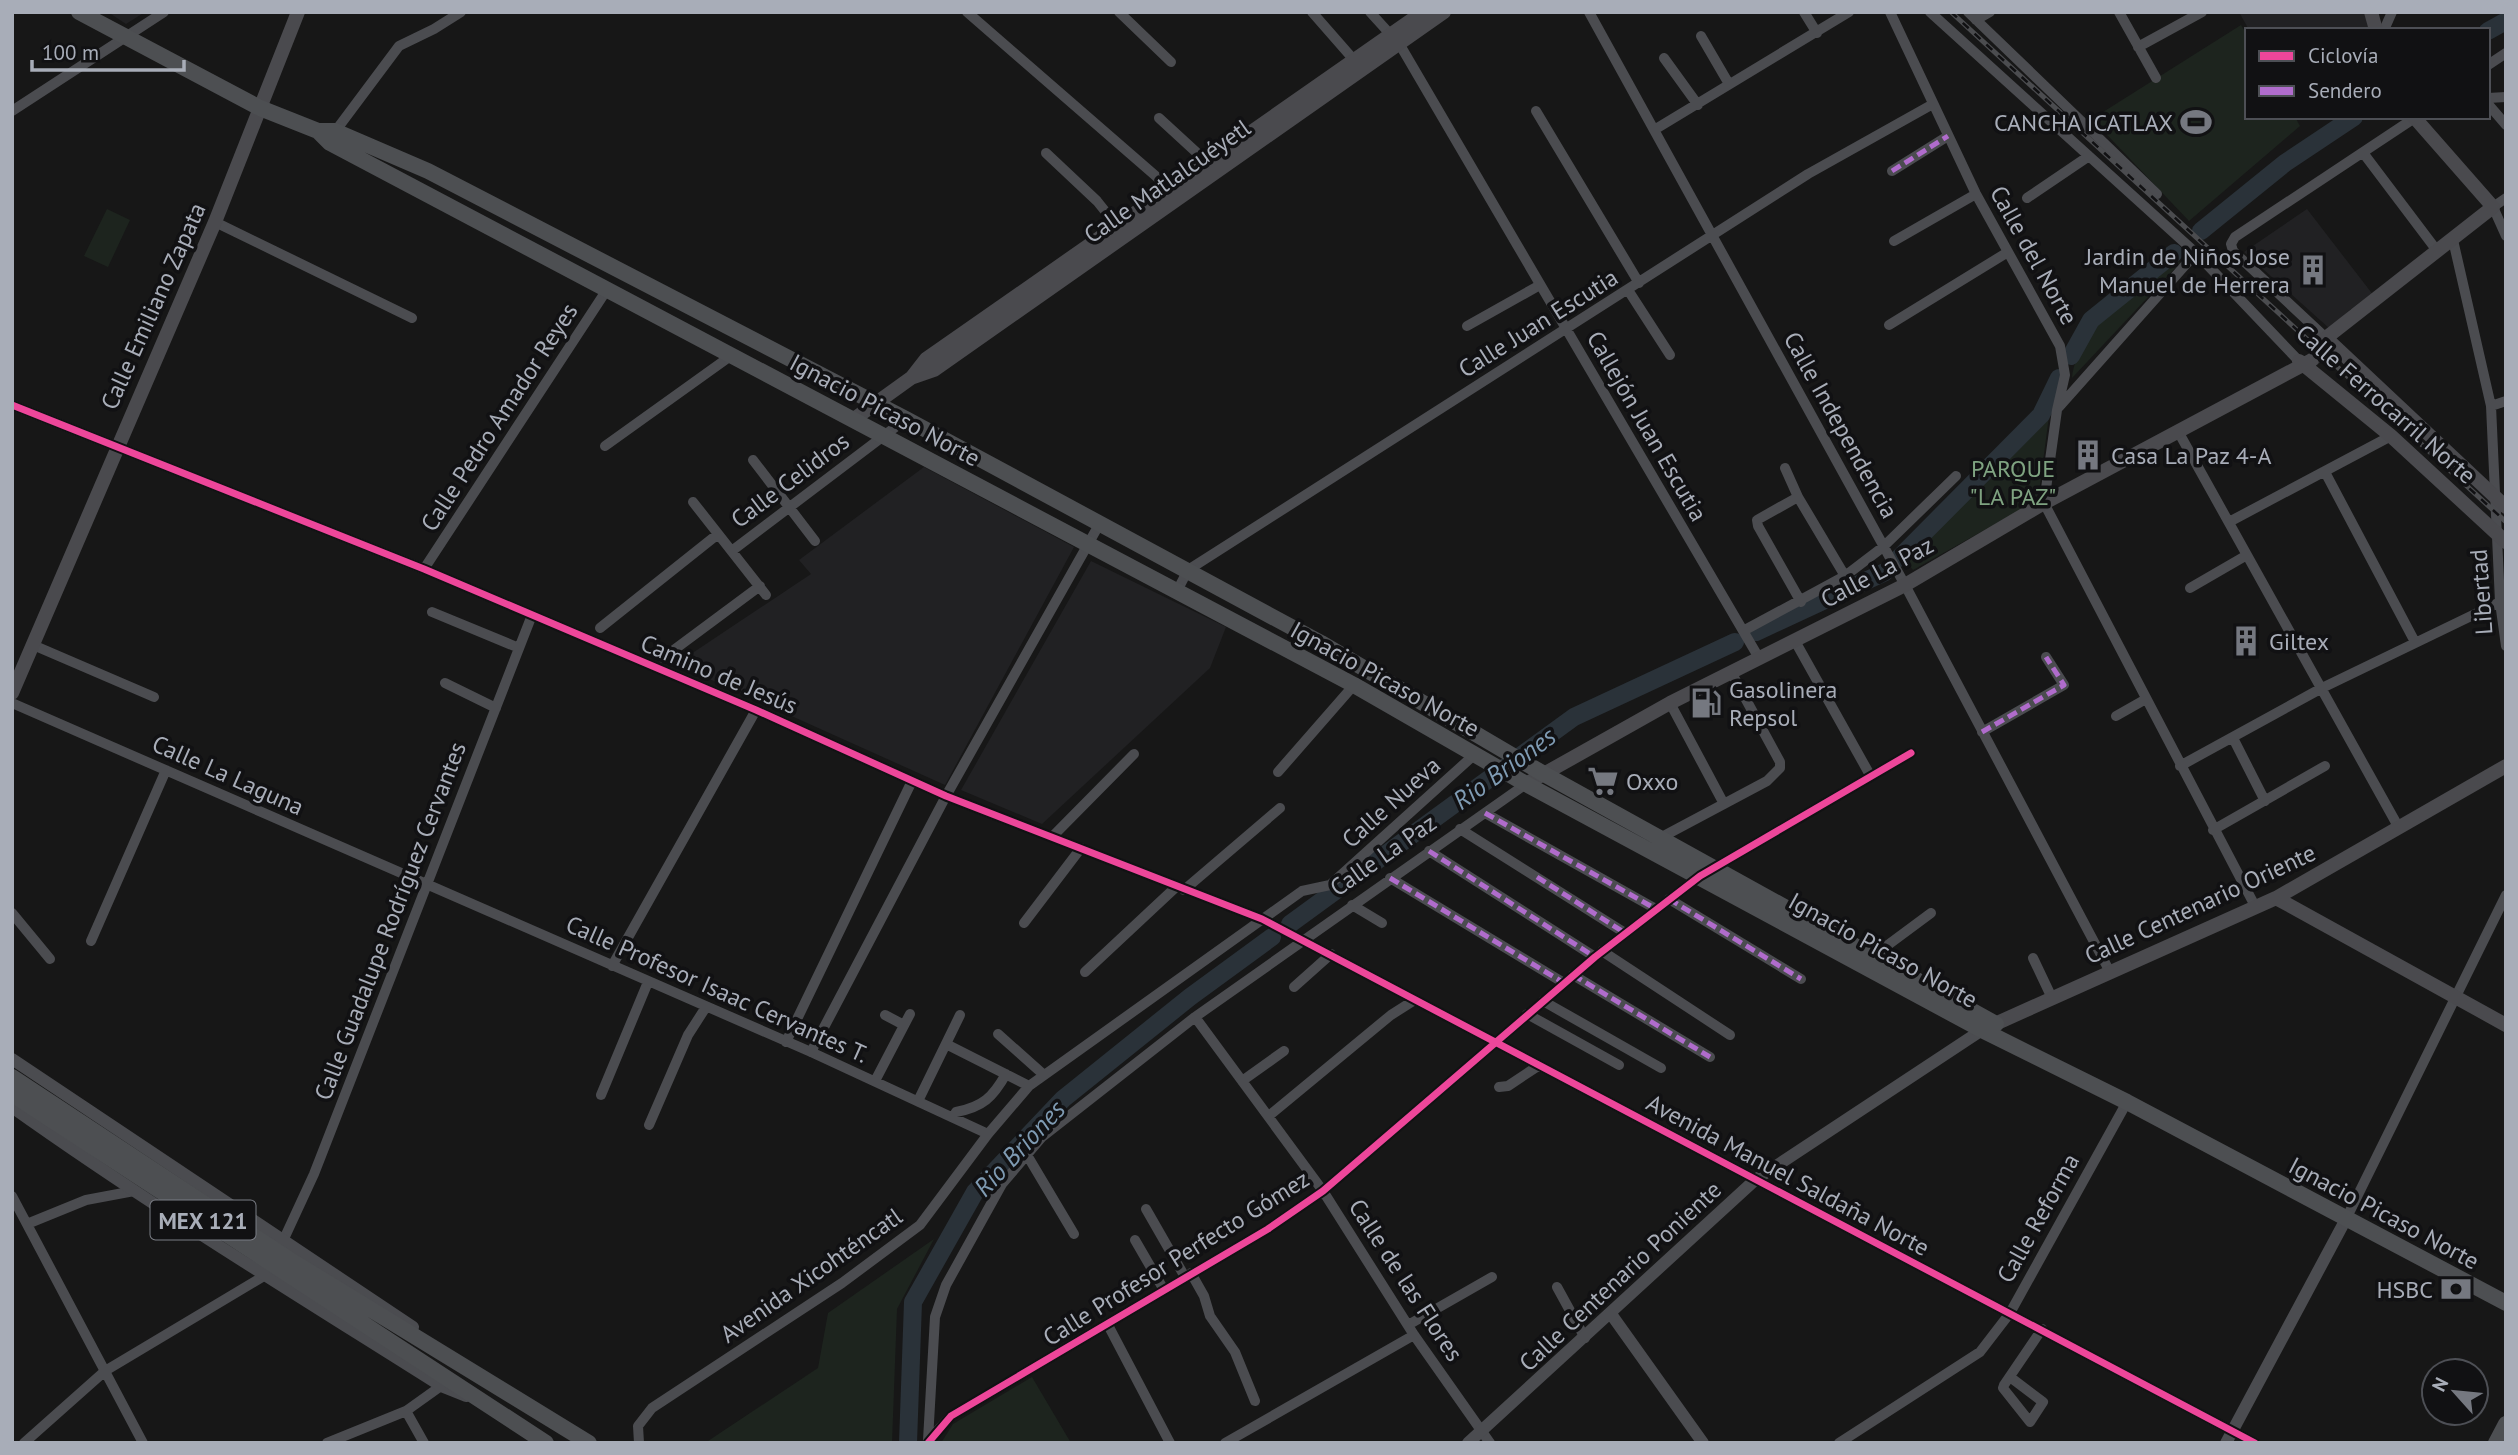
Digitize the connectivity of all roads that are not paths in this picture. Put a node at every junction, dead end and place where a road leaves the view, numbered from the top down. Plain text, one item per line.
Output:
1 (79, 12) edge
2 (164, 12) edge
3 (298, 12) edge
4 (461, 12) edge
5 (967, 12) edge
6 (1119, 12) edge
7 (1312, 12) edge
8 (1370, 12) edge
9 (1423, 12) edge
10 (1444, 12) edge
11 (1590, 12) edge
12 (1804, 12) edge
13 (1849, 12) edge
14 (1890, 12) edge
15 (1930, 12) edge
16 (1968, 12) edge
17 (1990, 12) edge
18 (2119, 12) edge
19 (2202, 12) edge
20 (2392, 12) edge
21 (1976, 20) junction
22 (2385, 28) edge
23 (1816, 33) junction
24 (1701, 36) dead end
25 (125, 37) junction
26 (1395, 40) junction
27 (2138, 47) junction
28 (2506, 53) edge
29 (1664, 58) dead end
30 (1354, 60) junction
31 (1171, 62) dead end
32 (2490, 64) edge
33 (2156, 78) dead end
34 (1729, 84) junction
35 (1933, 104) junction
36 (1698, 105) junction
37 (2490, 106) edge
38 (260, 108) junction
39 (12, 111) edge
40 (1536, 111) dead end
41 (1159, 118) dead end
42 (2412, 119) edge
43 (2417, 119) edge
44 (2506, 125) edge
45 (1654, 130) junction
46 (328, 135) junction
47 (1948, 136) junction
48 (1046, 153) dead end
49 (2364, 154) junction
50 (2089, 156) junction
51 (1208, 163) junction
52 (1892, 172) dead end
53 (1175, 194) junction
54 (1976, 194) junction
55 (2157, 194) dead end
56 (2027, 198) dead end
57 (2506, 198) edge
58 (2493, 207) junction
59 (215, 222) junction
60 (1117, 226) junction
61 (2506, 236) edge
62 (1713, 237) junction
63 (2453, 240) junction
64 (1894, 241) dead end
65 (2008, 252) junction
66 (2438, 252) junction
67 (2196, 253) junction
68 (1639, 283) junction
69 (1540, 285) junction
70 (608, 288) junction
71 (1628, 290) junction
72 (412, 318) dead end
73 (1889, 325) dead end
74 (1467, 326) dead end
75 (1566, 330) junction
76 (2328, 341) junction
77 (732, 355) junction
78 (1670, 355) dead end
79 (2302, 362) junction
80 (911, 379) junction
81 (2506, 401) edge
82 (876, 403) junction
83 (12, 405) edge
84 (2491, 406) junction
85 (2057, 410) junction
86 (853, 419) junction
87 (906, 419) junction
88 (2179, 433) junction
89 (884, 436) junction
90 (2391, 436) junction
91 (606, 446) dead end
92 (116, 447) junction
93 (753, 460) dead end
94 (1785, 468) dead end
95 (2325, 472) junction
96 (1956, 476) dead end
97 (2494, 496) junction
98 (1798, 497) junction
99 (693, 502) dead end
100 (2044, 503) junction
101 (789, 506) junction
102 (2506, 507) edge
103 (2229, 522) junction
104 (1100, 523) junction
105 (718, 534) junction
106 (2502, 538) edge
107 (815, 541) dead end
108 (1088, 544) junction
109 (1883, 547) junction
110 (733, 550) junction
111 (2247, 555) junction
112 (424, 569) junction
113 (1188, 570) junction
114 (1845, 576) junction
115 (1905, 585) junction
116 (2190, 588) dead end
117 (1177, 591) junction
118 (1801, 601) junction
119 (2500, 602) junction
120 (432, 612) dead end
121 (532, 615) junction
122 (600, 628) dead end
123 (1743, 631) junction
124 (1795, 641) junction
125 (2415, 642) junction
126 (33, 645) junction
127 (2506, 646) edge
128 (519, 648) junction
129 (2046, 657) dead end
130 (663, 658) dead end
131 (1759, 658) junction
132 (16, 669) edge
133 (1731, 672) junction
134 (445, 683) dead end
135 (1353, 685) junction
136 (2322, 688) junction
137 (12, 693) edge
138 (154, 697) dead end
139 (2146, 699) junction
140 (12, 703) edge
141 (1670, 703) junction
142 (496, 708) junction
143 (756, 710) junction
144 (2116, 716) dead end
145 (1982, 732) junction
146 (2233, 738) junction
147 (1911, 753) dead end
148 (1134, 754) dead end
149 (1480, 758) junction
150 (2180, 766) junction
151 (2325, 766) dead end
152 (2506, 766) edge
153 (166, 770) junction
154 (1278, 772) dead end
155 (1544, 774) junction
156 (1870, 775) junction
157 (912, 781) junction
158 (1526, 784) junction
159 (946, 796) junction
160 (2265, 801) junction
161 (1724, 804) junction
162 (1280, 808) dead end
163 (1485, 813) junction
164 (2399, 828) junction
165 (1460, 829) junction
166 (2213, 830) junction
167 (1052, 836) junction
168 (1660, 838) junction
169 (1081, 848) junction
170 (1429, 851) junction
171 (1707, 872) junction
172 (1390, 878) junction
173 (428, 886) junction
174 (1180, 888) junction
175 (2506, 895) edge
176 (2276, 898) junction
177 (1669, 899) junction
178 (1352, 905) junction
179 (2255, 906) junction
180 (1656, 909) junction
181 (12, 913) edge
182 (1931, 913) dead end
183 (1262, 919) junction
184 (1024, 923) dead end
185 (1382, 923) dead end
186 (1625, 933) junction
187 (1305, 939) junction
188 (91, 941) dead end
189 (1331, 954) junction
190 (1598, 954) junction
191 (1873, 956) junction
192 (2033, 958) dead end
193 (50, 959) dead end
194 (612, 966) junction
195 (1085, 972) dead end
196 (2110, 972) junction
197 (1573, 975) junction
198 (1801, 979) dead end
199 (648, 982) junction
200 (1564, 983) junction
201 (1294, 987) dead end
202 (2052, 999) junction
203 (2456, 1000) junction
204 (1413, 1001) junction
205 (1543, 1001) junction
206 (706, 1007) junction
207 (910, 1014) dead end
208 (1527, 1014) junction
209 (885, 1015) dead end
210 (960, 1015) dead end
211 (1195, 1017) junction
212 (2506, 1025) edge
213 (904, 1026) junction
214 (1989, 1027) junction
215 (998, 1034) dead end
216 (1730, 1035) dead end
217 (786, 1042) junction
218 (1494, 1043) junction
219 (946, 1044) junction
220 (811, 1052) junction
221 (1284, 1052) dead end
222 (1710, 1057) dead end
223 (12, 1059) edge
224 (1619, 1065) dead end
225 (1538, 1066) junction
226 (1661, 1068) dead end
227 (1006, 1074) junction
228 (1044, 1076) junction
229 (12, 1077) edge
230 (1242, 1081) junction
231 (875, 1082) junction
232 (1029, 1086) junction
233 (1499, 1087) dead end
234 (12, 1094) edge
235 (601, 1095) dead end
236 (918, 1101) junction
237 (2127, 1102) junction
238 (12, 1107) edge
239 (1270, 1115) junction
240 (953, 1117) junction
241 (649, 1125) dead end
242 (988, 1135) junction
243 (1027, 1155) junction
244 (1755, 1180) junction
245 (134, 1191) junction
246 (1323, 1191) junction
247 (12, 1196) edge
248 (1146, 1209) dead end
249 (2346, 1219) junction
250 (27, 1224) junction
251 (1074, 1234) dead end
252 (1135, 1240) dead end
253 (283, 1241) junction
254 (1188, 1275) junction
255 (264, 1276) junction
256 (1492, 1277) dead end
257 (1557, 1287) dead end
258 (1164, 1290) junction
259 (2506, 1303) edge
260 (2010, 1313) junction
261 (1611, 1314) junction
262 (1108, 1325) junction
263 (1408, 1325) junction
264 (2042, 1329) junction
265 (1414, 1335) junction
266 (399, 1337) junction
267 (1585, 1338) junction
268 (105, 1371) junction
269 (2010, 1377) junction
270 (484, 1379) junction
271 (441, 1387) junction
272 (479, 1401) junction
273 (1255, 1401) dead end
274 (406, 1412) junction
275 (2506, 1424) edge
276 (1482, 1431) junction
277 (2229, 1437) edge
278 (928, 1442) edge
279 (24, 1443) edge
280 (143, 1443) edge
281 (327, 1443) edge
282 (424, 1443) edge
283 (546, 1443) edge
284 (589, 1443) edge
285 (639, 1443) edge
286 (1170, 1443) edge
287 (1224, 1443) edge
288 (1468, 1443) edge
289 (1490, 1443) edge
290 (1703, 1443) edge
291 (1839, 1443) edge
292 (2255, 1443) edge
293 (2496, 1443) edge

1 - 25 main road, Ignacio Picaso Norte
2 - 25 street
3 - 38 main road, Calle Emiliano Zapata
4 - 46 street
5 - 53 street
6 - 31 street
7 - 30 street
8 - 26 street, Callejón Juan Escutia
9 - 26 main road, Calle Matlalcuéyetl
10 - 26 main road, Calle Matlalcuéyetl
11 - 45 street, Calle Independencia
12 - 23 street
13 - 23 street
14 - 35 street, Calle del Norte
15 - 50 street, Calle Ferrocarril Norte
16 - 21 street
17 - 21 street
18 - 27 street
19 - 27 street
20 - 22 street
21 - 55 street
23 - 34 street
24 - 34 street
25 - 38 main road, Ignacio Picaso Norte
25 - 39 street
26 - 30 main road, Calle Matlalcuéyetl
26 - 53 main road, Calle Matlalcuéyetl
26 - 69 street, Callejón Juan Escutia
27 - 33 street
28 - 32 street
29 - 36 street
30 - 51 main road, Calle Matlalcuéyetl
34 - 36 street
35 - 47 street, Calle del Norte
35 - 62 street, Calle Juan Escutia
36 - 45 street
37 - 44 street
38 - 46 main road, Ignacio Picaso Norte
38 - 59 main road, Calle Emiliano Zapata
40 - 68 street
41 - 51 street
42 - 49 street
43 - 58 main road
45 - 62 street, Calle Independencia
46 - 70 main road, Ignacio Picaso Norte
46 - 82 main road, Ignacio Picaso Norte
47 - 52 street
47 - 54 street, Calle del Norte
48 - 60 street
49 - 66 street
49 - 76 street
50 - 56 street
50 - 67 street, Calle Ferrocarril Norte
51 - 53 main road, Calle Matlalcuéyetl
53 - 60 main road, Calle Matlalcuéyetl
53 - 80 main road, Calle Matlalcuéyetl
54 - 64 street
54 - 65 street, Calle del Norte
57 - 58 street
58 - 61 street
58 - 63 main road
59 - 72 street
59 - 92 main road, Calle Emiliano Zapata
60 - 80 main road, Calle Matlalcuéyetl
62 - 68 street, Calle Juan Escutia
62 - 109 street, Calle Independencia
63 - 66 main road
63 - 84 street, Libertad
65 - 73 street
65 - 85 street, Calle del Norte
66 - 76 main road
67 - 79 street, Calle Ferrocarril Norte
67 - 85 street
68 - 71 street, Calle Juan Escutia
69 - 74 street
69 - 75 street, Callejón Juan Escutia
70 - 77 main road, Ignacio Picaso Norte
70 - 112 street, Calle Pedro Amador Reyes
71 - 75 street, Calle Juan Escutia
71 - 78 street
75 - 113 street, Calle Juan Escutia
75 - 123 street, Callejón Juan Escutia
76 - 97 main road
77 - 86 main road, Ignacio Picaso Norte
77 - 91 street
79 - 88 main road, Calle La Paz
79 - 90 main road, Calle Ferrocarril Norte
80 - 82 main road, Calle Matlalcuéyetl
81 - 84 street
82 - 86 main road, Calle Matlalcuéyetl
82 - 87 main road, Ignacio Picaso Norte
83 - 92 street, Camino de Jesús
84 - 97 street, Libertad
85 - 100 street, Calle del Norte
86 - 89 main road, Ignacio Picaso Norte
87 - 89 street, Calle Celidros
87 - 104 main road, Ignacio Picaso Norte
88 - 100 main road, Calle La Paz
88 - 103 street
89 - 101 street, Calle Celidros
89 - 108 main road, Ignacio Picaso Norte
90 - 95 street
90 - 106 main road, Calle Ferrocarril Norte
92 - 112 street, Camino de Jesús
92 - 126 main road, Calle Emiliano Zapata
93 - 101 street
94 - 98 street
95 - 103 street
95 - 125 street
96 - 109 street, Calle La Paz
97 - 102 main road
97 - 106 street, Libertad
98 - 114 street
98 - 118 street
99 - 105 street
100 - 115 main road, Calle La Paz
100 - 139 street
101 - 107 street
101 - 110 street, Calle Celidros
103 - 111 street
104 - 108 street
104 - 113 main road, Ignacio Picaso Norte
105 - 110 street
105 - 122 street
106 - 119 street, Libertad
108 - 117 main road, Ignacio Picaso Norte
108 - 159 street
109 - 114 street, Calle La Paz
109 - 115 street, Calle Independencia
110 - 130 street
111 - 116 street
111 - 136 street
112 - 121 street, Camino de Jesús
113 - 117 street, Calle Juan Escutia
113 - 155 main road, Ignacio Picaso Norte
114 - 118 street, Calle La Paz
115 - 124 main road, Calle La Paz
115 - 145 street, Calle Independencia
117 - 135 main road, Ignacio Picaso Norte
118 - 123 street, Calle La Paz
119 - 125 street
119 - 127 street, Libertad
120 - 128 street
121 - 128 street, Calle Guadalupe Rodríguez Cervantes
121 - 143 street, Camino de Jesús
123 - 131 street, Callejón Juan Escutia
124 - 131 main road, Calle La Paz
124 - 156 street
125 - 136 street
126 - 132 main road, Calle Emiliano Zapata
126 - 138 street
128 - 142 street, Calle Guadalupe Rodríguez Cervantes
129 - 145 street
131 - 133 main road, Calle La Paz
132 - 137 main road, Calle Emiliano Zapata
133 - 141 main road, Calle La Paz
133 - 161 street
134 - 142 street
135 - 149 main road, Ignacio Picaso Norte
135 - 154 street
136 - 146 street
136 - 164 street
139 - 144 street
139 - 150 street
140 - 153 street, Calle La Laguna
141 - 155 main road, Calle La Paz
141 - 161 street
142 - 173 street, Calle Guadalupe Rodríguez Cervantes
143 - 157 street, Camino de Jesús
143 - 194 street
145 - 196 street, Calle Independencia
146 - 150 street
146 - 160 street
147 - 156 street, Calle Profesor Perfecto Gómez
148 - 167 street
149 - 158 main road, Ignacio Picaso Norte
149 - 183 street, Calle Nueva
150 - 166 street
151 - 160 street
152 - 164 main road, Calle Centenario Oriente
153 - 173 street, Calle La Laguna
153 - 188 street
155 - 158 main road, Calle La Paz
155 - 168 main road, Ignacio Picaso Norte
156 - 171 street, Calle Profesor Perfecto Gómez
157 - 159 street, Camino de Jesús
157 - 217 street
158 - 163 street, Calle La Paz
158 - 171 main road, Ignacio Picaso Norte
159 - 167 street, Camino de Jesús
159 - 220 street
160 - 166 street
161 - 168 street
162 - 174 street
163 - 165 street, Calle La Paz
163 - 180 street
164 - 176 main road, Calle Centenario Oriente
165 - 170 street, Calle La Paz
165 - 186 street
166 - 179 street
167 - 169 street, Camino de Jesús
168 - 171 main road, Ignacio Picaso Norte
169 - 174 street, Camino de Jesús
169 - 184 street
170 - 172 street, Calle La Paz
170 - 190 street
171 - 177 street, Calle Profesor Perfecto Gómez
171 - 191 main road, Ignacio Picaso Norte
171 - 214 main road, Ignacio Picaso Norte
172 - 178 street, Calle La Paz
172 - 200 street
173 - 194 street, Calle Profesor Isaac Cervantes T.
173 - 253 street, Calle Guadalupe Rodríguez Cervantes
174 - 183 street, Camino de Jesús
174 - 195 street
175 - 203 street
176 - 179 main road, Calle Centenario Oriente
176 - 203 main road
177 - 180 street, Calle Profesor Perfecto Gómez
177 - 198 street
178 - 185 street
178 - 187 street, Calle La Paz
179 - 196 main road, Calle Centenario Oriente
180 - 186 street, Calle Profesor Perfecto Gómez
181 - 193 street
182 - 191 street
183 - 187 street, Camino de Jesús
183 - 228 street, Avenida Xicohténcatl
186 - 190 street, Calle Profesor Perfecto Gómez
187 - 189 street, Avenida Manuel Saldaña Norte
187 - 211 street, Calle La Paz
189 - 201 street
189 - 204 street, Avenida Manuel Saldaña Norte
190 - 197 street, Calle Profesor Perfecto Gómez
190 - 216 street
191 - 214 main road, Ignacio Picaso Norte
192 - 202 street
194 - 199 street, Calle Profesor Isaac Cervantes T.
196 - 202 main road, Calle Centenario Oriente
197 - 200 street, Calle Profesor Perfecto Gómez
197 - 222 street
199 - 206 street, Calle Profesor Isaac Cervantes T.
199 - 235 street
200 - 205 street, Calle Profesor Perfecto Gómez
202 - 214 main road, Calle Centenario Oriente
203 - 212 main road
203 - 249 street
204 - 218 street, Avenida Manuel Saldaña Norte
204 - 239 street
205 - 208 street, Calle Profesor Perfecto Gómez
205 - 226 street
206 - 217 street, Calle Profesor Isaac Cervantes T.
206 - 241 street
207 - 213 street
208 - 218 street, Calle Profesor Perfecto Gómez
208 - 224 street
209 - 213 street
210 - 219 street
211 - 230 street, Calle de las Flores
211 - 243 street, Calle La Paz
213 - 231 street
214 - 237 main road, Ignacio Picaso Norte
214 - 244 street, Calle Centenario Poniente
215 - 228 street
217 - 220 street, Calle Profesor Isaac Cervantes T.
218 - 225 street, Avenida Manuel Saldaña Norte
218 - 246 street, Calle Profesor Perfecto Gómez
219 - 227 street
219 - 236 street
220 - 231 street, Calle Profesor Isaac Cervantes T.
221 - 230 street
223 - 253 street
225 - 233 street
225 - 244 street, Avenida Manuel Saldaña Norte
227 - 232 street
227 - 240 street
228 - 232 street, Avenida Xicohténcatl
229 - 266 main road, MEX 121
230 - 239 street, Calle de las Flores
231 - 236 street, Calle Profesor Isaac Cervantes T.
232 - 242 street, Avenida Xicohténcatl
234 - 266 main road, MEX 121
236 - 240 street, Calle Profesor Isaac Cervantes T.
237 - 249 main road, Ignacio Picaso Norte
237 - 260 street, Calle Reforma
238 - 245 street
239 - 246 street, Calle de las Flores
240 - 242 street, Calle Profesor Isaac Cervantes T.
242 - 285 street, Avenida Xicohténcatl
243 - 251 street
243 - 278 street, Calle La Paz
244 - 260 street, Avenida Manuel Saldaña Norte
244 - 261 street, Calle Centenario Poniente
245 - 250 street
245 - 255 street
246 - 254 street, Calle Profesor Perfecto Gómez
246 - 263 street, Calle de las Flores
247 - 250 street
248 - 254 street
249 - 259 main road, Ignacio Picaso Norte
249 - 277 street
250 - 268 street
252 - 258 street
253 - 270 street
254 - 258 street, Calle Profesor Perfecto Gómez
254 - 273 street
255 - 268 street
255 - 271 street
256 - 263 street
257 - 267 street
258 - 262 street, Calle Profesor Perfecto Gómez
260 - 264 street, Avenida Manuel Saldaña Norte
260 - 291 street, Calle Reforma
261 - 267 street, Calle Centenario Poniente
261 - 290 street
262 - 278 street, Calle Profesor Perfecto Gómez
262 - 286 street
263 - 265 street, Calle de las Flores
264 - 269 street
264 - 277 street, Avenida Manuel Saldaña Norte
265 - 276 street, Calle de las Flores
265 - 287 street
266 - 270 main road, MEX 121
266 - 272 main road, MEX 121
267 - 276 street, Calle Centenario Poniente
268 - 279 street
268 - 280 street
269 - 269 street
270 - 284 main road, MEX 121
271 - 272 street
271 - 274 street
272 - 283 main road, MEX 121
274 - 281 street
274 - 282 street
275 - 293 main road
276 - 288 street, Calle Centenario Poniente
276 - 289 street, Calle de las Flores
277 - 292 street, Avenida Manuel Saldaña Norte

